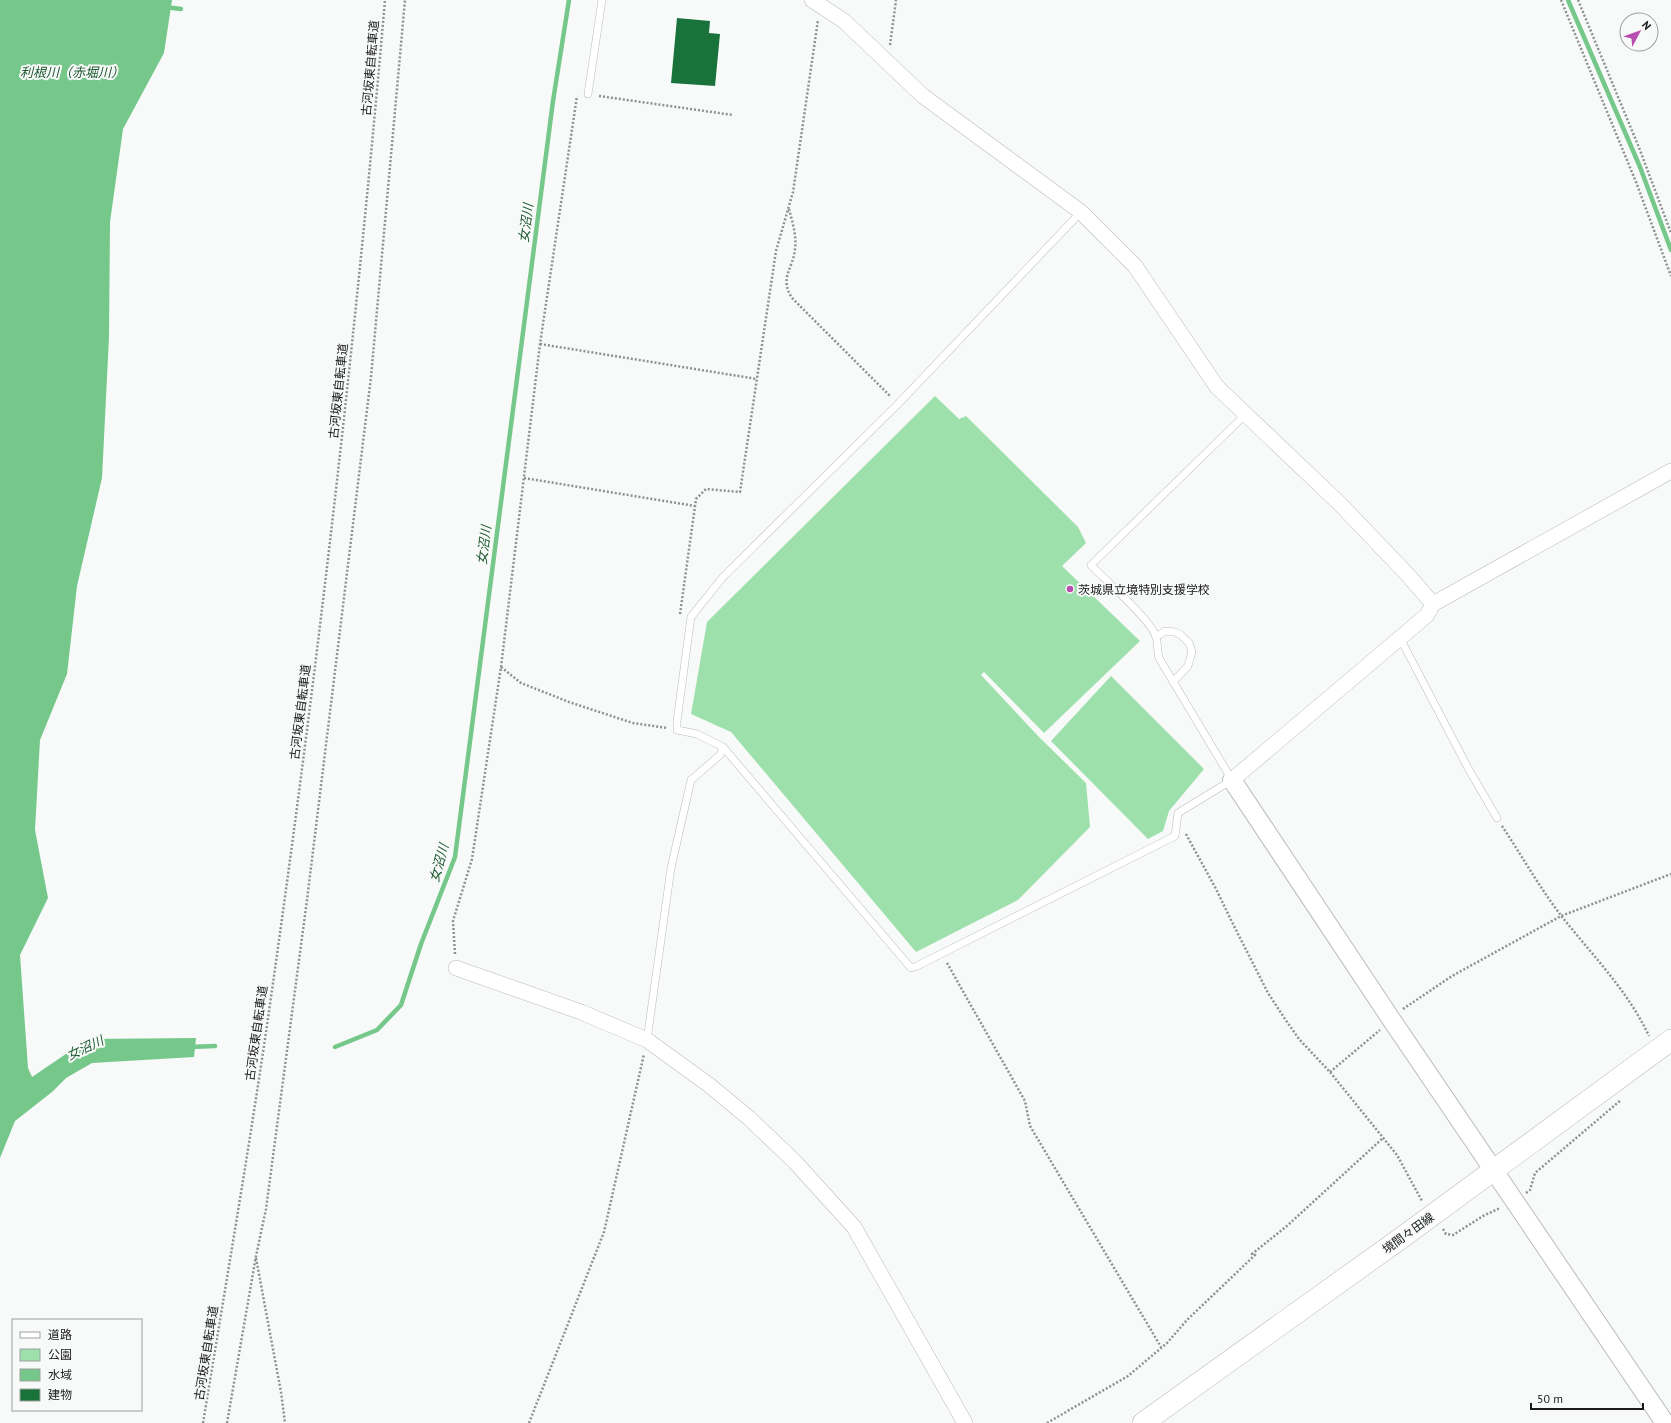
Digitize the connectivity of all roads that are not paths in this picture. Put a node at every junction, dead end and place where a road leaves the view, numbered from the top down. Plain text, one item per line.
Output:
1 (602, 0) edge
2 (817, 3) edge
3 (588, 94) road end
4 (1081, 212) junction
5 (1246, 414) junction
6 (1671, 471) edge
7 (1433, 604) junction
8 (1156, 637) junction
9 (1400, 638) junction
10 (1173, 682) junction
11 (723, 747) junction
12 (1232, 780) junction
13 (1497, 818) road end
14 (456, 968) road end
15 (647, 1040) junction
16 (1663, 1046) edge
17 (1494, 1169) junction
18 (965, 1423) edge
19 (1143, 1423) edge
20 (1665, 1423) edge

1 - 3 lane
2 - 4 street
4 - 5 street
4 - 11 lane
5 - 7 street
5 - 8 lane
6 - 7 street
7 - 9 street
8 - 10 lane
8 - 10 lane
9 - 12 street
9 - 13 lane
10 - 12 lane
11 - 12 lane
11 - 15 lane
12 - 17 street
14 - 15 street
15 - 18 street
16 - 17 main road, 境間々田線
17 - 19 main road, 境間々田線
17 - 20 street

